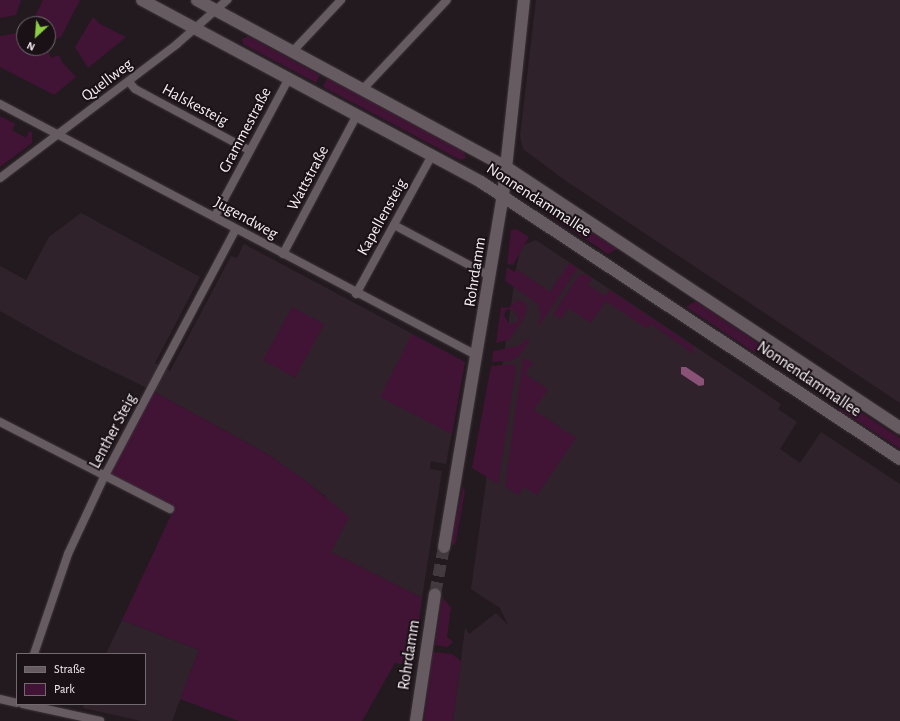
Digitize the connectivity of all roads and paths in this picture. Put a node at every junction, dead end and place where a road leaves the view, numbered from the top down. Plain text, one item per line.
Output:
1 (142, 0) edge
2 (197, 0) edge
3 (227, 0) edge
4 (341, 0) edge
5 (447, 0) edge
6 (524, 0) edge
7 (217, 10) junction
8 (196, 29) junction
9 (294, 51) junction
10 (289, 78) junction
11 (129, 82) junction
12 (363, 88) junction
13 (0, 104) edge
14 (357, 114) junction
15 (58, 135) junction
16 (249, 150) junction
17 (432, 155) junction
18 (506, 167) junction
19 (0, 178) edge
20 (503, 196) junction
21 (215, 216) junction
22 (394, 225) junction
23 (236, 229) junction
24 (283, 254) junction
25 (490, 276) junction
26 (356, 294) junction
27 (478, 356) junction
28 (0, 422) edge
29 (900, 428) edge
30 (900, 459) edge
31 (104, 477) junction
32 (170, 509) dead end
33 (444, 547) tunnel mouth
34 (435, 594) tunnel mouth
35 (34, 653) edge
36 (0, 699) edge
37 (16, 703) edge
38 (28, 705) edge
39 (100, 721) edge
40 (416, 721) edge

1 - 8 main road, Nonnendammallee
2 - 7 main road, Nonnendammallee
3 - 7 street, Quellweg
4 - 9 street
5 - 12 street
6 - 18 main road, Rohrdamm
7 - 8 street, Quellweg
7 - 9 main road, Nonnendammallee
8 - 10 main road, Nonnendammallee
8 - 11 street, Quellweg
9 - 12 main road, Nonnendammallee
10 - 14 main road, Nonnendammallee
10 - 16 street, Grammestraße
11 - 15 street, Quellweg
11 - 16 street, Halskesteig
12 - 18 main road, Nonnendammallee
13 - 15 street, Jugendweg
14 - 17 main road, Nonnendammallee
14 - 24 street, Wattstraße
15 - 19 street, Quellweg
15 - 21 street, Jugendweg
16 - 21 street, Grammestraße
17 - 20 main road, Nonnendammallee
17 - 22 street, Kapellensteig
18 - 20 main road, Rohrdamm
18 - 29 main road, Nonnendammallee
20 - 25 main road, Rohrdamm
20 - 30 main road, Nonnendammallee
21 - 23 street, Jugendweg
22 - 25 street
22 - 26 street, Kapellensteig
23 - 24 street, Jugendweg
23 - 31 street, Lenther Steig
24 - 26 street, Jugendweg
25 - 27 main road, Rohrdamm
26 - 27 street, Jugendweg
27 - 33 main road, Rohrdamm
28 - 31 street
31 - 32 street
31 - 35 street, Lenther Steig
34 - 40 main road, Rohrdamm
36 - 37 street
38 - 39 street

